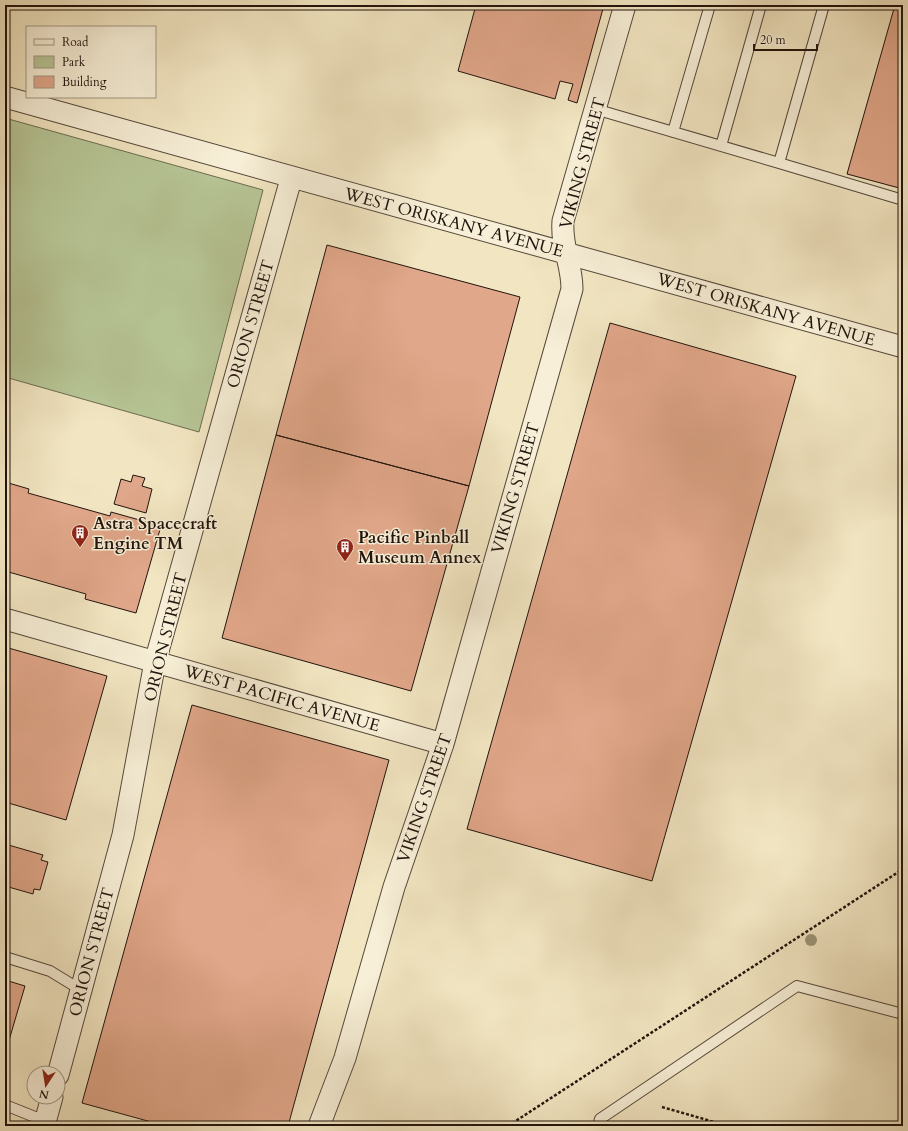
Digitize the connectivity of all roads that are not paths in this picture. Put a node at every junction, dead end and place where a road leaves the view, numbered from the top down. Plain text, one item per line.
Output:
1 (625, 5) edge
2 (710, 5) edge
3 (761, 5) edge
4 (824, 5) edge
5 (5, 97) edge
6 (595, 109) junction
7 (673, 132) junction
8 (721, 146) junction
9 (779, 163) junction
10 (291, 179) junction
11 (903, 200) edge
12 (564, 252) junction
13 (903, 348) edge
14 (5, 619) edge
15 (155, 662) junction
16 (443, 744) junction
17 (5, 957) edge
18 (81, 990) junction
19 (903, 1014) edge
20 (61, 1065) edge
21 (5, 1105) edge
22 (50, 1105) edge
23 (45, 1123) edge
24 (319, 1126) edge
25 (598, 1126) edge

1 - 6 street, VIKING STREET
2 - 7 lane
3 - 8 lane
4 - 9 lane
5 - 10 street, WEST ORISKANY AVENUE
6 - 7 lane
6 - 12 street, VIKING STREET
7 - 8 lane
8 - 9 lane
9 - 11 lane
10 - 12 street, WEST ORISKANY AVENUE
10 - 15 street, ORION STREET
12 - 13 street, WEST ORISKANY AVENUE
12 - 16 street, VIKING STREET
14 - 15 street, WEST PACIFIC AVENUE
15 - 16 street, WEST PACIFIC AVENUE
15 - 18 street, ORION STREET
16 - 24 street, VIKING STREET
17 - 18 lane
18 - 20 street, ORION STREET
19 - 25 lane
21 - 23 lane
22 - 23 street

